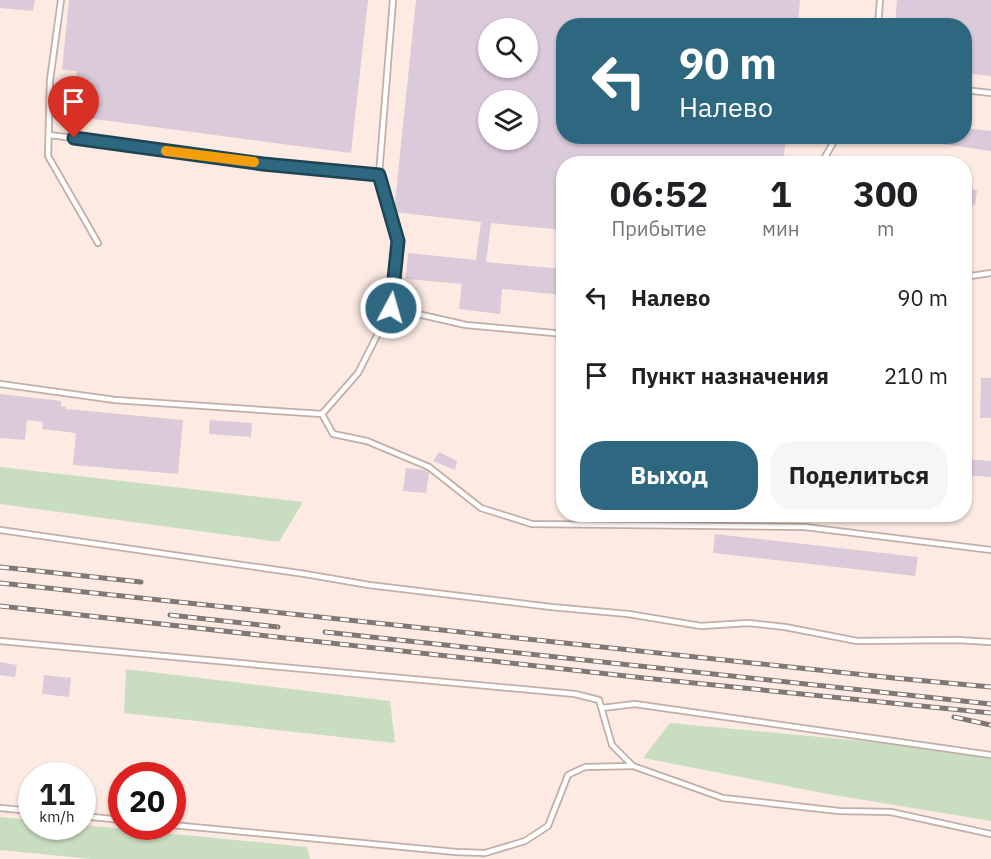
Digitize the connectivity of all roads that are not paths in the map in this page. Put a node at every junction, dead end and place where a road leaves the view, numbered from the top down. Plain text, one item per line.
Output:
1 (61, 0) edge
2 (393, 0) edge
3 (880, 0) edge
4 (879, 18) edge
5 (972, 91) edge
6 (991, 93) edge
7 (50, 135) junction
8 (379, 175) junction
9 (98, 243) dead end
10 (991, 273) edge
11 (972, 276) edge
12 (391, 308) junction
13 (556, 333) edge
14 (0, 384) edge
15 (322, 414) junction
16 (0, 530) edge
17 (991, 550) edge
18 (0, 641) edge
19 (991, 642) edge
20 (602, 708) junction
21 (991, 755) edge
22 (633, 766) junction
23 (0, 808) edge
24 (18, 810) edge
25 (186, 826) edge
26 (991, 834) edge

1 - 7 lane
2 - 8 lane
3 - 4 lane
5 - 6 lane
7 - 8 lane
7 - 9 lane
8 - 12 lane
10 - 11 lane
12 - 13 lane
12 - 15 lane
14 - 15 lane
15 - 17 lane
16 - 19 lane
18 - 20 lane
20 - 21 lane
20 - 22 lane
22 - 25 lane
22 - 26 lane
23 - 24 lane

